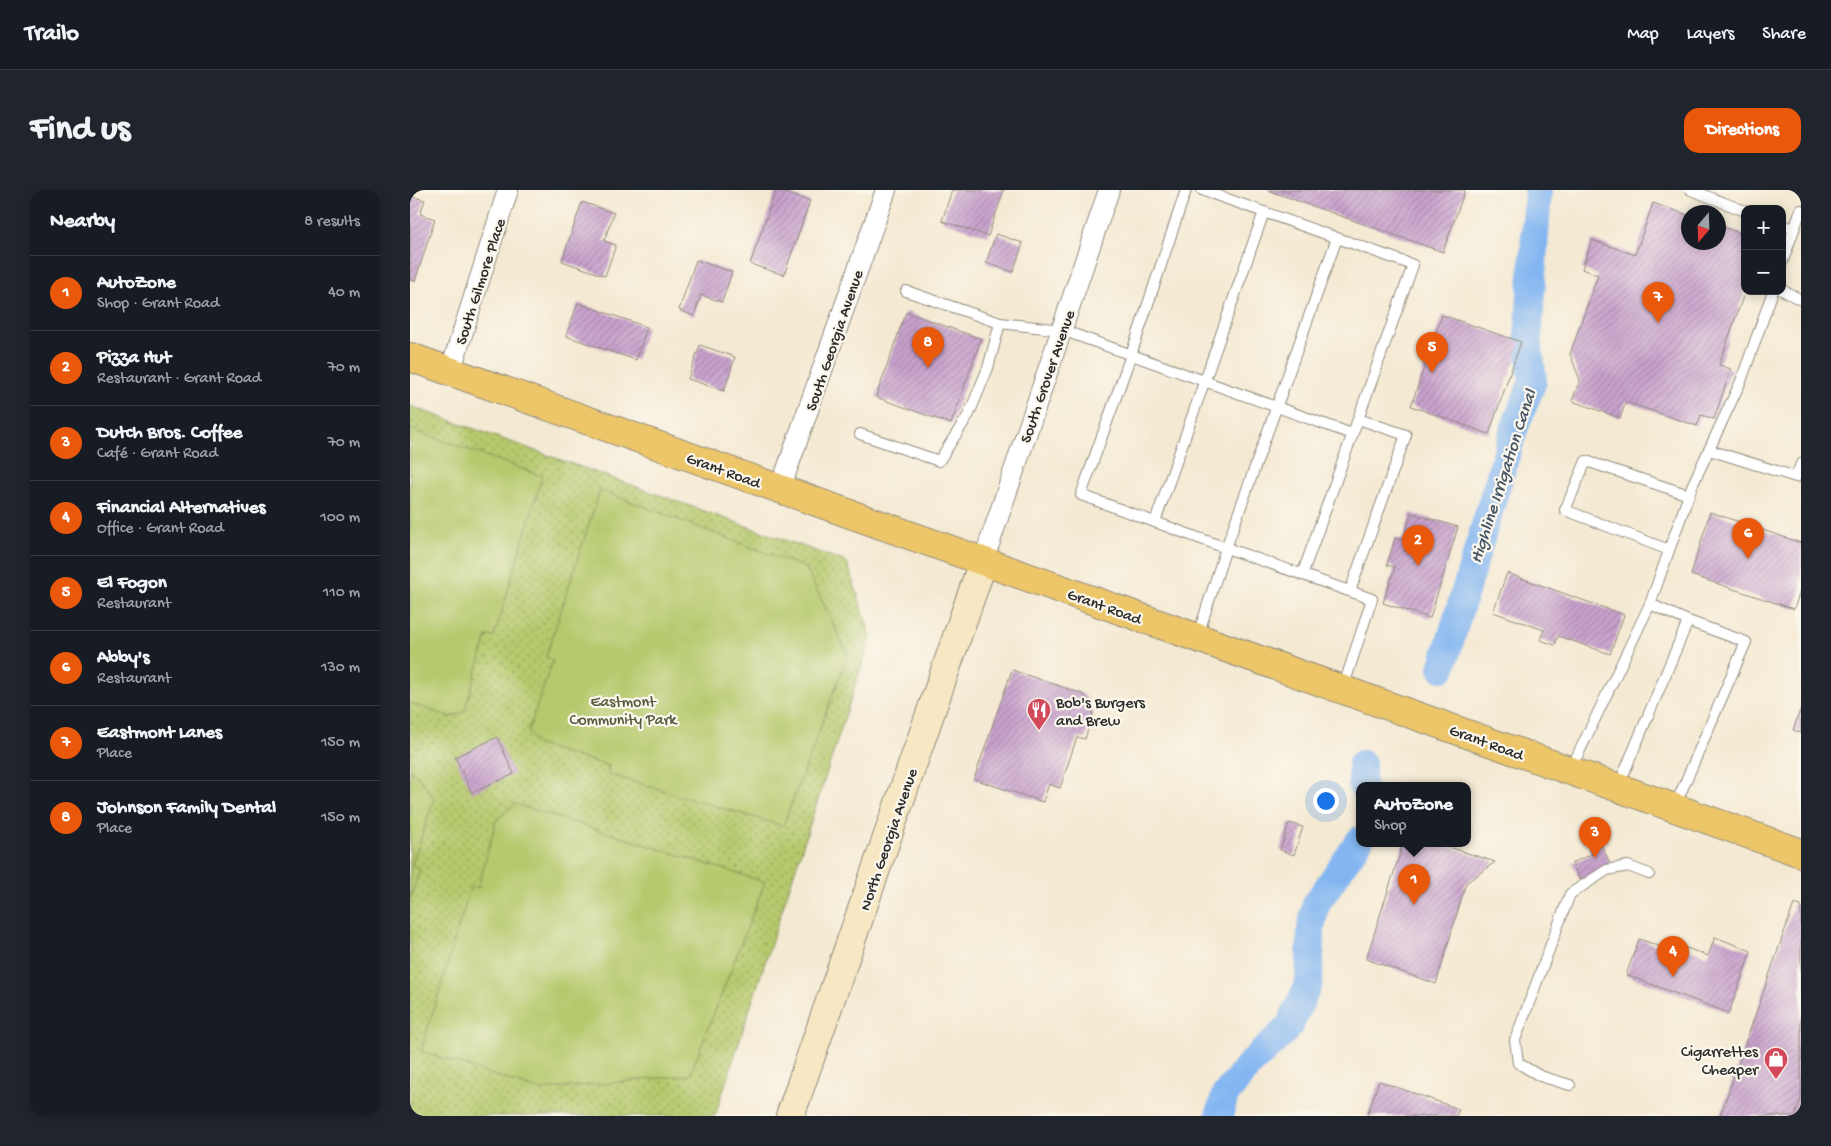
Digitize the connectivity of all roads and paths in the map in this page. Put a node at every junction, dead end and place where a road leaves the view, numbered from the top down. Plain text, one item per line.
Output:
1 (508, 190) edge
2 (886, 190) edge
3 (1108, 190) edge
4 (1186, 190) edge
5 (1202, 190) edge
6 (1691, 190) edge
7 (1741, 209) edge
8 (1801, 210) edge
9 (1264, 212) junction
10 (1786, 226) edge
11 (1794, 229) junction
12 (1337, 238) junction
13 (1786, 252) edge
14 (906, 290) dead end
15 (1786, 292) edge
16 (1771, 295) edge
17 (1801, 300) edge
18 (1000, 323) junction
19 (1062, 330) junction
20 (1131, 355) junction
21 (410, 357) edge
22 (450, 372) junction
23 (1204, 381) junction
24 (1277, 407) junction
25 (1358, 419) junction
26 (860, 434) dead end
27 (1352, 434) junction
28 (1709, 450) junction
29 (1801, 464) edge
30 (780, 489) junction
31 (1689, 495) junction
32 (1156, 522) junction
33 (1226, 548) junction
34 (1669, 550) junction
35 (984, 562) junction
36 (1302, 575) junction
37 (1350, 591) junction
38 (1650, 604) junction
39 (1688, 621) junction
40 (1197, 638) junction
41 (1342, 689) junction
42 (1570, 771) junction
43 (1618, 788) junction
44 (1674, 808) junction
45 (1801, 853) edge
46 (1649, 874) dead end
47 (1570, 1085) dead end
48 (790, 1116) edge

1 - 22 street, South Gilmore Place
2 - 30 street, South Georgia Avenue
3 - 19 street, South Grover Avenue
4 - 20 lane
5 - 9 lane
6 - 7 lane
8 - 11 lane
9 - 12 lane
9 - 23 lane
10 - 11 lane
11 - 13 lane
12 - 24 lane
12 - 25 lane
14 - 18 lane
15 - 17 lane
16 - 28 lane
18 - 19 lane
18 - 26 lane
19 - 20 lane
19 - 35 street, South Grover Avenue
20 - 23 lane
20 - 32 lane
21 - 22 main road, Grant Road
22 - 30 main road, Grant Road
23 - 24 lane
23 - 32 lane
24 - 27 lane
24 - 33 lane
25 - 27 lane
25 - 37 lane
27 - 36 lane
28 - 29 lane
28 - 31 lane
30 - 35 main road, Grant Road
31 - 34 lane
31 - 34 lane
32 - 33 lane
33 - 36 lane
33 - 40 lane
34 - 38 lane
35 - 40 main road, Grant Road
35 - 48 street, North Georgia Avenue
36 - 37 lane
37 - 41 lane
38 - 39 lane
38 - 42 lane
39 - 43 lane
39 - 44 lane
40 - 41 main road, Grant Road
41 - 42 main road, Grant Road
42 - 43 main road, Grant Road
43 - 44 main road, Grant Road
44 - 45 main road, Grant Road
46 - 47 lane

